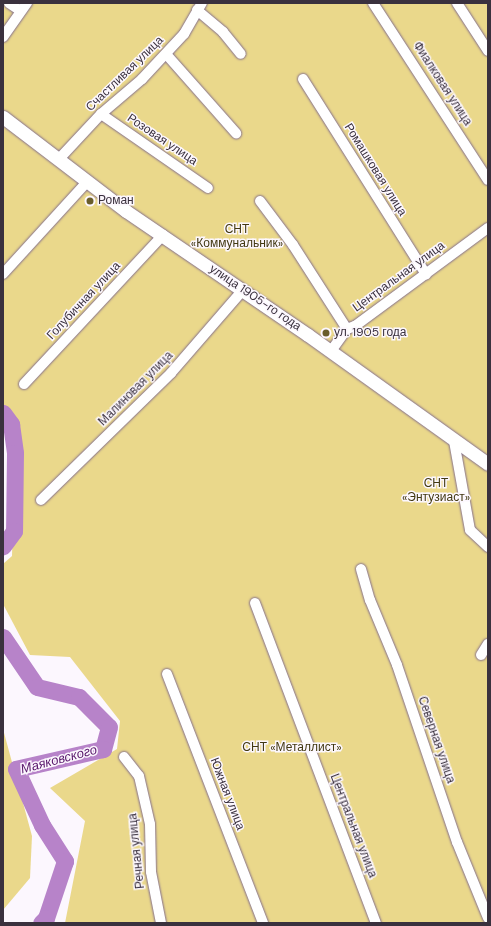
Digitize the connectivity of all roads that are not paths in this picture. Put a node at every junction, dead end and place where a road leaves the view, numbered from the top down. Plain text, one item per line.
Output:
1 (9, 3) edge
2 (373, 3) edge
3 (457, 3) edge
4 (24, 7) edge
5 (200, 7) edge
6 (3, 37) edge
7 (488, 51) edge
8 (166, 54) junction
9 (241, 54) dead end
10 (303, 80) dead end
11 (101, 114) junction
12 (3, 117) edge
13 (236, 133) dead end
14 (59, 159) junction
15 (488, 180) edge
16 (87, 182) junction
17 (208, 188) dead end
18 (260, 201) dead end
19 (488, 228) edge
20 (163, 235) junction
21 (3, 274) edge
22 (426, 274) junction
23 (243, 290) junction
24 (346, 329) junction
25 (331, 351) junction
26 (24, 384) dead end
27 (454, 441) junction
28 (488, 464) edge
29 (41, 500) dead end
30 (488, 547) edge
31 (360, 569) dead end
32 (255, 603) dead end
33 (488, 644) edge
34 (481, 655) dead end
35 (167, 674) dead end
36 (124, 757) dead end
37 (488, 918) edge
38 (161, 923) edge
39 (263, 923) edge
40 (376, 923) edge

1 - 4 street
2 - 15 street, Фиалковая улица
3 - 7 street
4 - 6 street
5 - 8 street, Счастливая улица
5 - 9 street
8 - 11 street, Счастливая улица
8 - 13 street
10 - 22 street, Ромашковая улица
11 - 14 street, Счастливая улица
11 - 17 street, Розовая улица
12 - 14 street, улица 1905-го года
14 - 16 street, улица 1905-го года
16 - 20 street, улица 1905-го года
16 - 21 street
18 - 24 street
19 - 22 street, Центральная улица
20 - 23 street, улица 1905-го года
20 - 26 street, Голубичная улица
22 - 24 street, Центральная улица
23 - 25 street, улица 1905-го года
23 - 29 street, Малиновая улица
24 - 25 street, Центральная улица
25 - 27 street, улица 1905-го года
27 - 28 street, улица 1905-го года
27 - 30 street
31 - 37 street, Северная улица
32 - 40 street, Центральная улица
33 - 34 street
35 - 39 street, Южная улица
36 - 38 street, Речная улица

